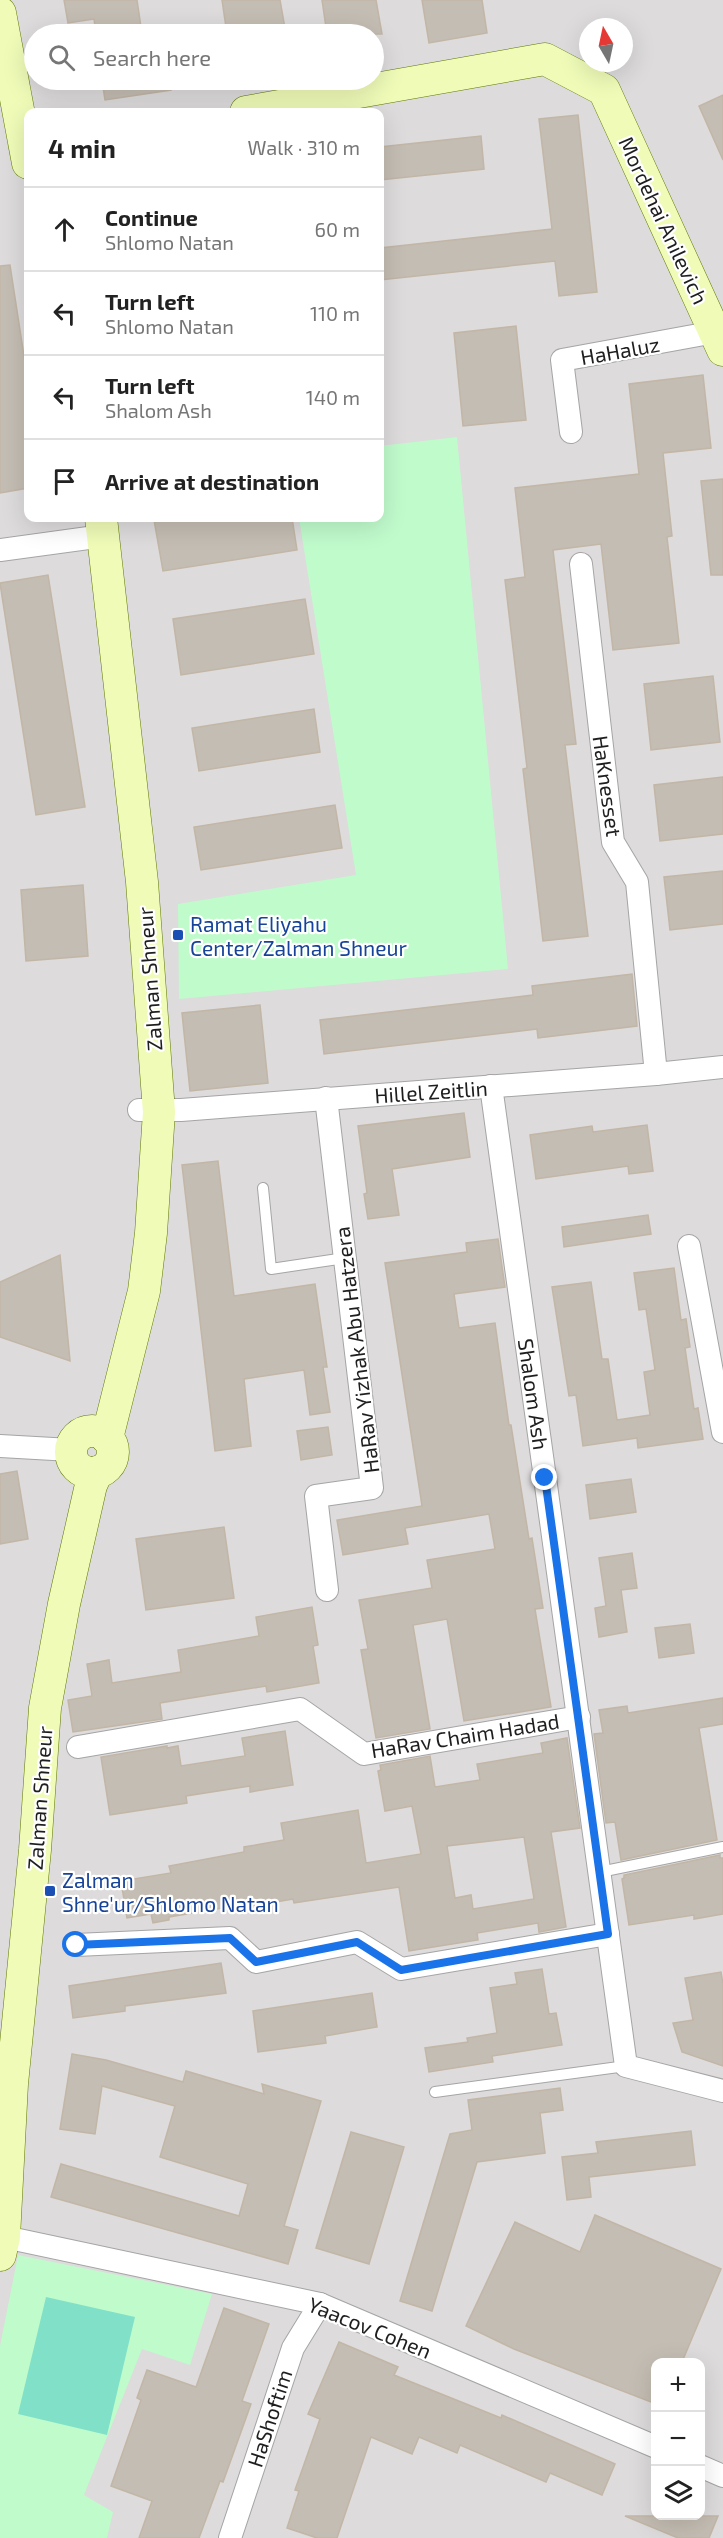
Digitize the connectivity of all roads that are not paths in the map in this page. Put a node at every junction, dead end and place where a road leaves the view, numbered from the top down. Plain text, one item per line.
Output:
1 (18, 0) edge
2 (0, 13) edge
3 (24, 28) edge
4 (384, 88) edge
5 (37, 90) edge
6 (370, 90) edge
7 (41, 108) edge
8 (269, 108) edge
9 (24, 130) edge
10 (719, 341) edge
11 (571, 432) dead end
12 (93, 528) edge
13 (0, 550) edge
14 (581, 564) dead end
15 (723, 1067) edge
16 (656, 1074) junction
17 (491, 1086) junction
18 (326, 1098) junction
19 (149, 1111) junction
20 (263, 1188) dead end
21 (689, 1246) dead end
22 (345, 1258) junction
23 (723, 1432) edge
24 (0, 1446) edge
25 (88, 1451) junction
26 (327, 1590) dead end
27 (579, 1717) junction
28 (78, 1747) dead end
29 (723, 1847) edge
30 (600, 1872) junction
31 (608, 1934) junction
32 (76, 1945) dead end
33 (626, 2066) junction
34 (4, 2074) edge
35 (723, 2091) edge
36 (435, 2092) dead end
37 (1, 2243) edge
38 (320, 2304) junction
39 (651, 2445) edge
40 (705, 2468) edge
41 (723, 2476) edge
42 (230, 2538) edge

1 - 3 street
2 - 9 street
4 - 10 street, Mordehai Anilevich
5 - 7 street
6 - 8 street, Mordehai Anilevich
10 - 11 street, HaHaluz
12 - 13 street
12 - 19 street, Zalman Shneur
14 - 16 street, HaKnesset
15 - 16 street, Hillel Zeitlin
16 - 17 street, Hillel Zeitlin
17 - 18 street, Hillel Zeitlin
17 - 27 street, Shalom Ash
18 - 19 street, Hillel Zeitlin
18 - 22 street, HaRav Yizhak Abu Hatzera
19 - 25 street, Zalman Shneur
20 - 22 lane
21 - 23 street
22 - 26 street, HaRav Yizhak Abu Hatzera
24 - 25 street
25 - 34 street, Zalman Shneur
27 - 28 street, HaRav Chaim Hadad
27 - 30 street, Shalom Ash
29 - 30 lane
30 - 31 street, Shalom Ash
31 - 32 street
31 - 33 street, Shalom Ash
33 - 35 street
33 - 36 lane
34 - 37 street, Zalman Shneur
37 - 38 street, Yaacov Cohen
38 - 39 street, Yaacov Cohen
38 - 42 street, HaShoftim
40 - 41 street

